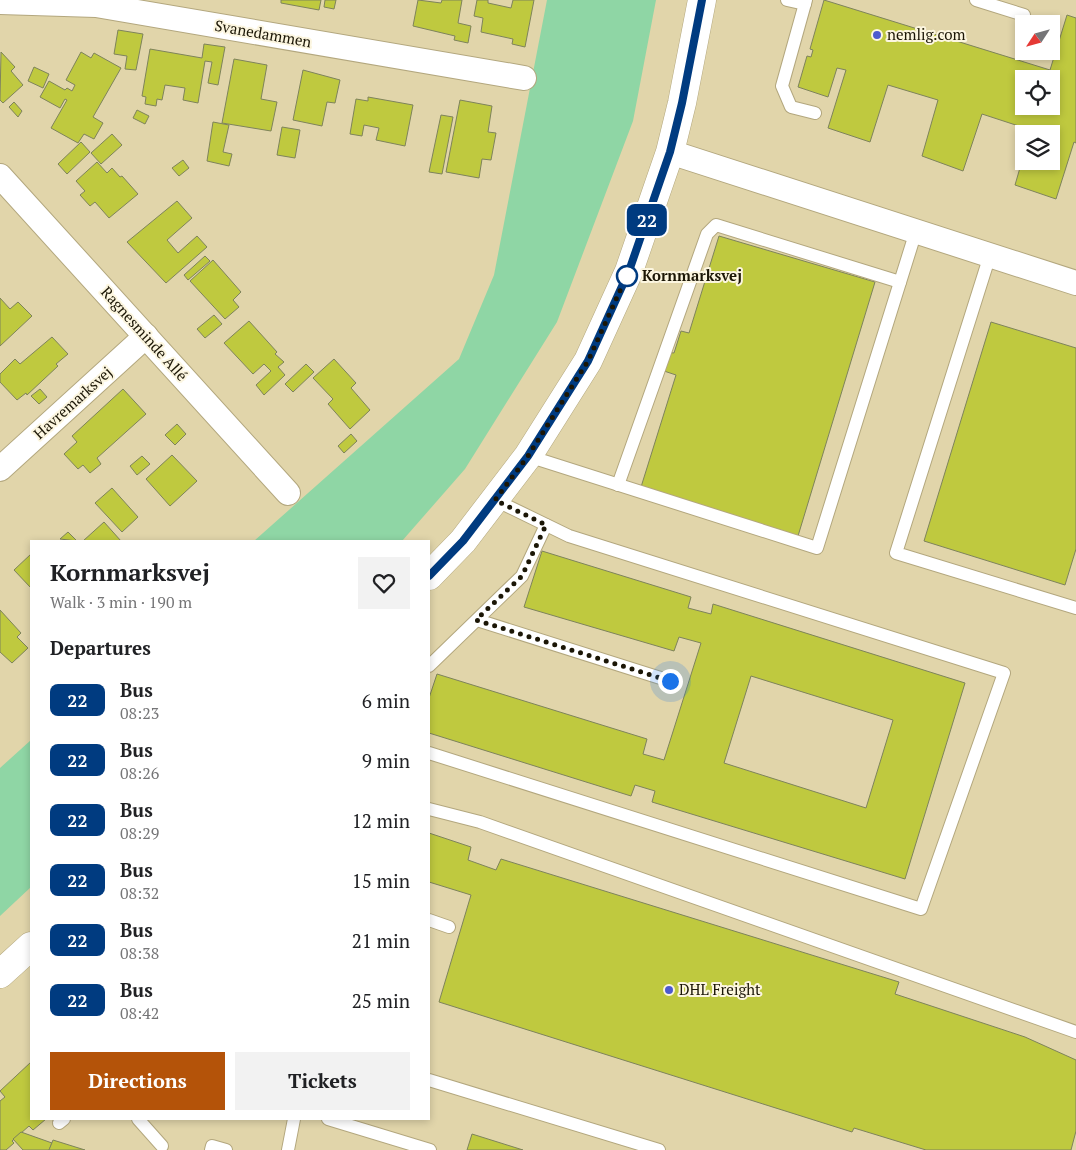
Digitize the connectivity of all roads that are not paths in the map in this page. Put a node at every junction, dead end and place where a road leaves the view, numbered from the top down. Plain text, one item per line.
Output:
1 (702, 0) edge
2 (788, 0) edge
3 (976, 0) edge
4 (0, 2) edge
5 (806, 2) edge
6 (1024, 15) dead end
7 (524, 78) dead end
8 (816, 113) dead end
9 (670, 152) junction
10 (0, 176) edge
11 (916, 231) junction
12 (990, 255) junction
13 (900, 282) junction
14 (1076, 283) edge
15 (146, 336) junction
16 (528, 456) junction
17 (0, 469) edge
18 (618, 485) junction
19 (288, 493) dead end
20 (495, 500) junction
21 (546, 525) junction
22 (430, 575) edge
23 (1076, 608) edge
24 (476, 620) junction
25 (430, 665) edge
26 (670, 681) dead end
27 (430, 753) edge
28 (430, 809) edge
29 (430, 920) edge
30 (449, 927) dead end
31 (30, 947) edge
32 (0, 974) edge
33 (1076, 1032) edge
34 (430, 1080) edge
35 (139, 1120) edge
36 (294, 1120) edge
37 (331, 1120) edge
38 (162, 1146) dead end
39 (211, 1150) edge
40 (226, 1150) edge
41 (288, 1150) edge
42 (430, 1150) edge
43 (659, 1150) edge

1 - 9 street
2 - 5 lane
3 - 6 lane
4 - 7 street, Svanedammen
5 - 8 lane
9 - 11 street
9 - 16 street
10 - 15 street, Ragnesminde Allé
11 - 12 street
11 - 13 lane
12 - 14 street
12 - 23 lane
13 - 18 lane
13 - 18 lane
15 - 17 street, Havremarksvej
15 - 19 street, Ragnesminde Allé
16 - 18 lane
16 - 20 street
20 - 21 lane
20 - 22 street
21 - 24 lane
21 - 27 lane
24 - 25 lane
24 - 26 lane
28 - 33 lane
29 - 30 lane
31 - 32 street
34 - 43 lane
35 - 38 lane
36 - 41 lane
37 - 42 lane
39 - 40 lane

